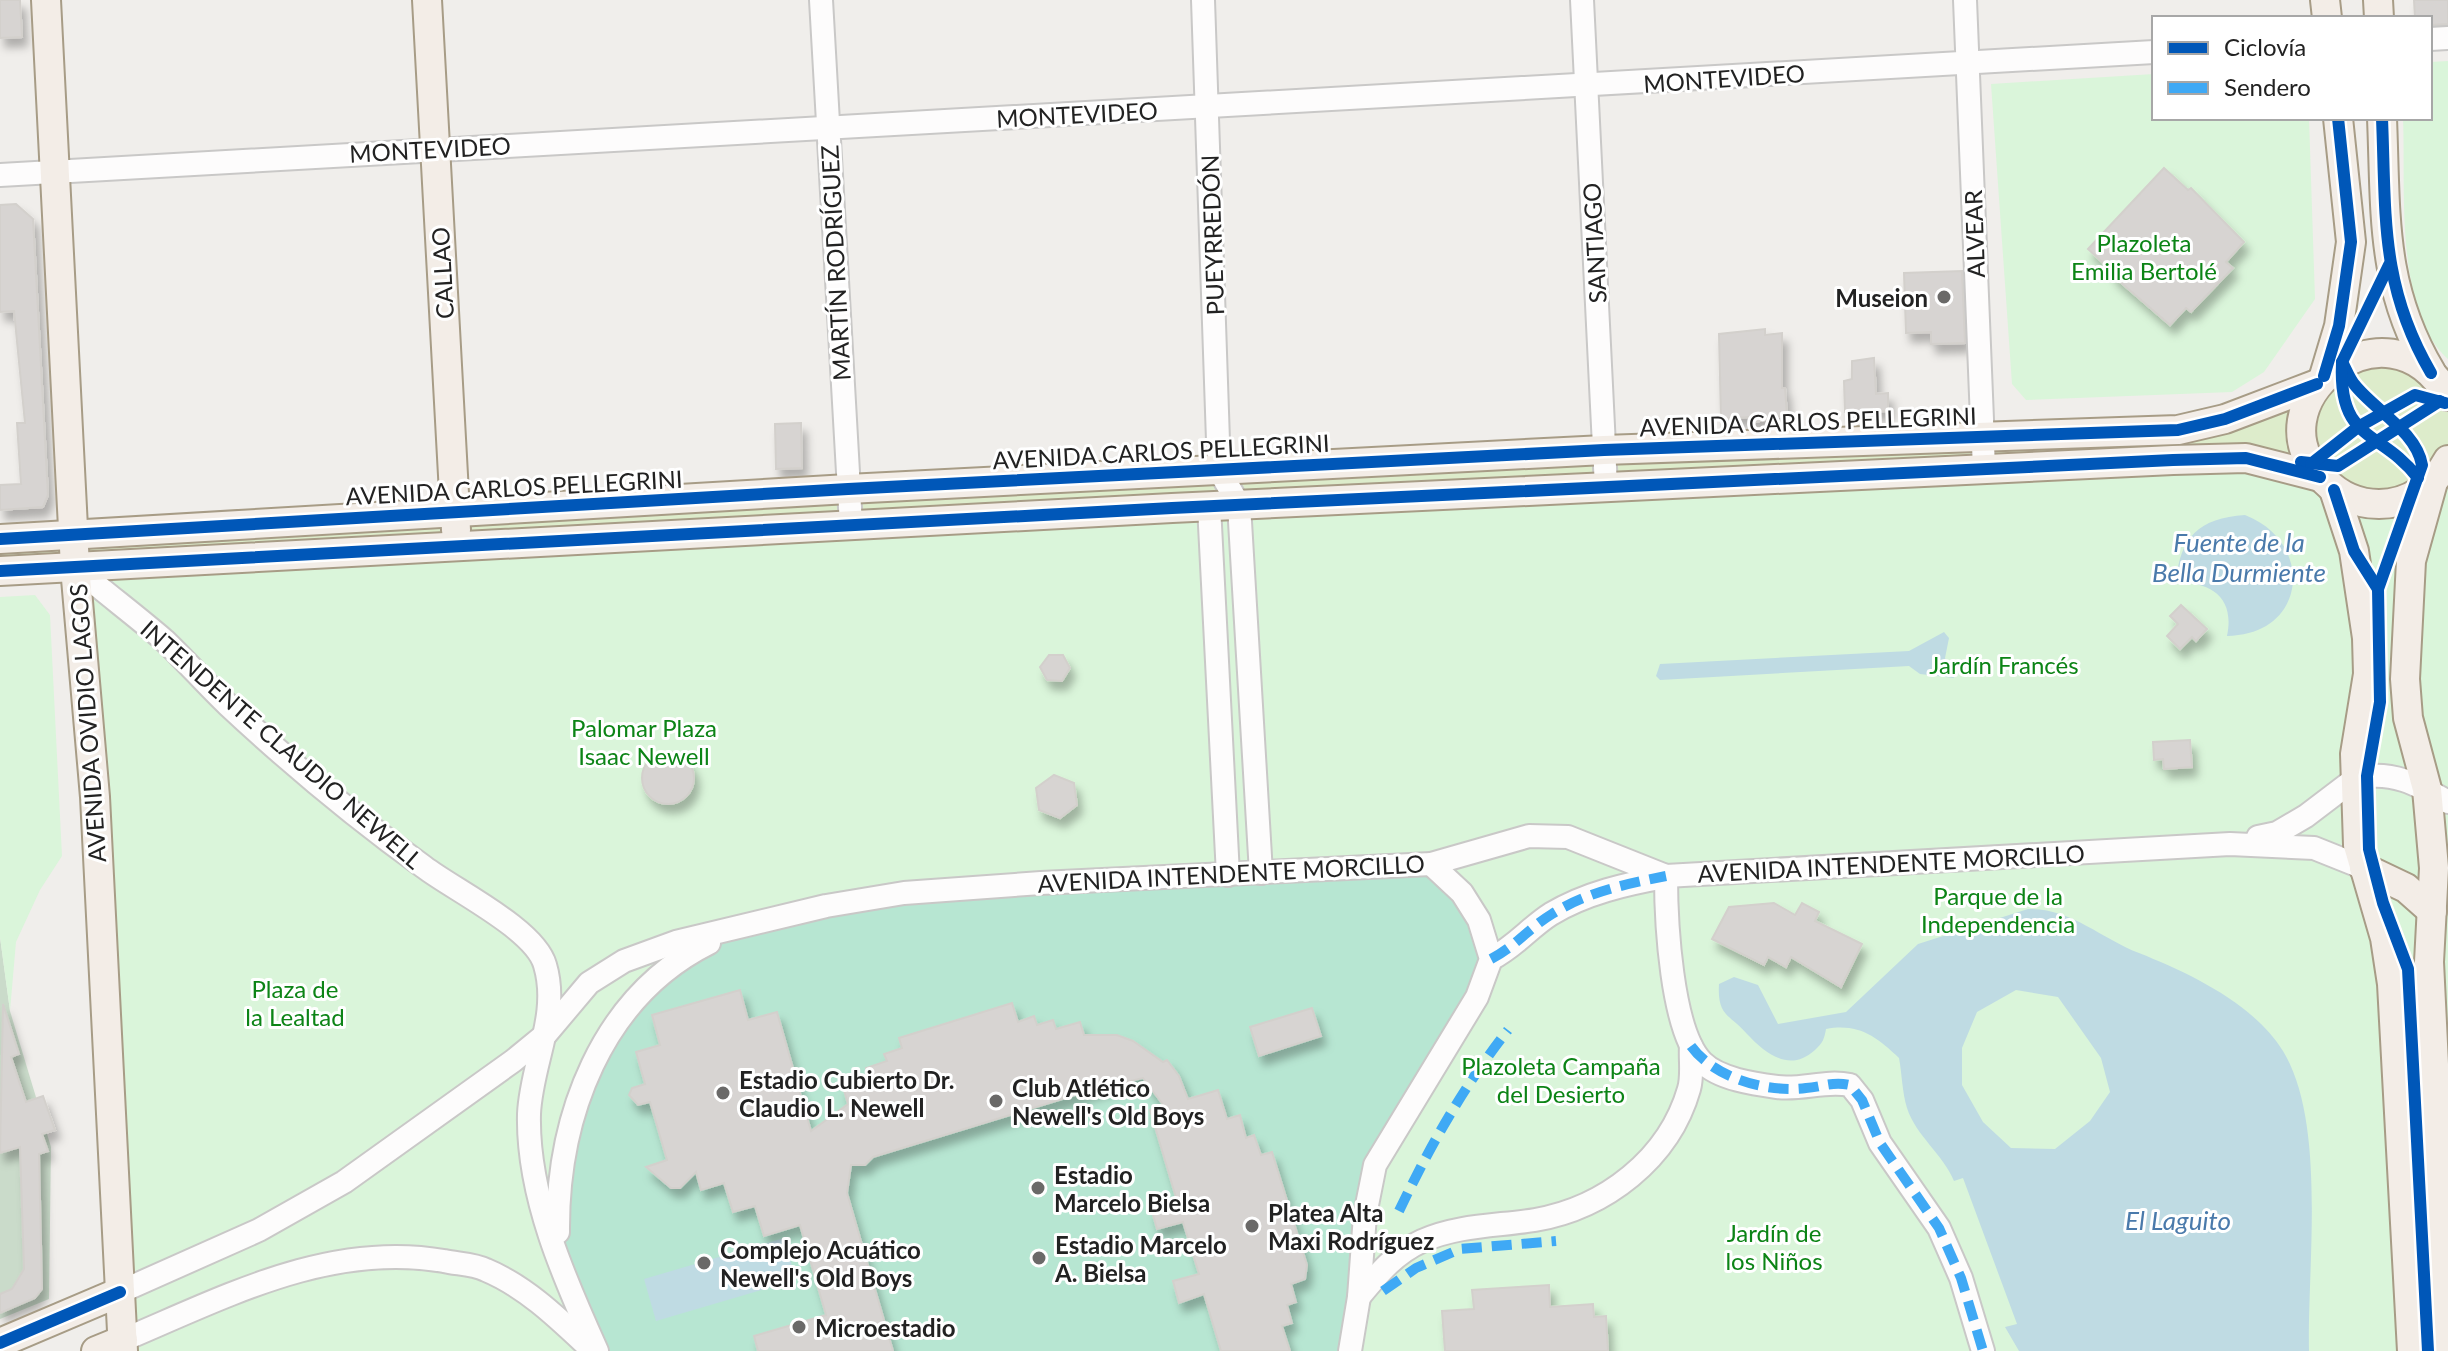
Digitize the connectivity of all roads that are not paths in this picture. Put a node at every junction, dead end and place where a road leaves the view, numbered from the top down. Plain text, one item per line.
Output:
1 (46, 0) edge
2 (427, 0) edge
3 (821, 0) edge
4 (1203, 0) edge
5 (1582, 0) edge
6 (1965, 0) edge
7 (2152, 52) edge
8 (1967, 63) junction
9 (1586, 87) junction
10 (1208, 107) junction
11 (2338, 120) edge
12 (2382, 120) edge
13 (827, 127) junction
14 (435, 149) junction
15 (55, 172) junction
16 (0, 175) edge
17 (2321, 380) junction
18 (2442, 384) edge
19 (1983, 437) junction
20 (1604, 450) junction
21 (1984, 469) junction
22 (1219, 470) junction
23 (2443, 470) edge
24 (2327, 484) junction
25 (1606, 487) junction
26 (848, 489) junction
27 (1239, 505) junction
28 (1209, 506) junction
29 (455, 512) junction
30 (851, 525) junction
31 (74, 535) junction
32 (0, 539) edge
33 (457, 546) junction
34 (75, 567) junction
35 (0, 571) edge
36 (2356, 778) junction
37 (2437, 796) edge
38 (2230, 844) junction
39 (1431, 864) junction
40 (2364, 868) junction
41 (1261, 873) junction
42 (1228, 875) junction
43 (1666, 876) junction
44 (2432, 911) junction
45 (746, 924) junction
46 (1491, 959) junction
47 (546, 1034) junction
48 (1691, 1046) junction
49 (558, 1252) junction
50 (120, 1292) junction
51 (1359, 1297) junction
52 (0, 1343) edge
53 (123, 1346) edge
54 (96, 1351) edge
55 (595, 1351) edge
56 (1350, 1351) edge
57 (1983, 1351) edge
58 (2412, 1351) edge
59 (2448, 1351) edge

1 - 15 main road, AVENIDA OVIDIO LAGOS
2 - 14 main road, CALLAO
3 - 13 street, MARTÍN RODRÍGUEZ
4 - 10 street, PUEYRREDÓN
5 - 9 street, SANTIAGO
6 - 8 street, ALVEAR
7 - 8 street, MONTEVIDEO
8 - 9 street, MONTEVIDEO
8 - 19 street, ALVEAR
9 - 10 street, MONTEVIDEO
9 - 20 street, SANTIAGO
10 - 13 street, MONTEVIDEO
10 - 22 street, PUEYRREDÓN
11 - 17 main road
12 - 18 main road
13 - 14 street, MONTEVIDEO
13 - 26 street, MARTÍN RODRÍGUEZ
14 - 15 street, MONTEVIDEO
14 - 29 main road, CALLAO
15 - 16 street, MONTEVIDEO
15 - 31 main road, AVENIDA OVIDIO LAGOS
17 - 18 main road, AVENIDA CARLOS PELLEGRINI
17 - 19 main road, AVENIDA CARLOS PELLEGRINI
17 - 24 main road
19 - 20 main road, AVENIDA CARLOS PELLEGRINI
19 - 21 street, ALVEAR
20 - 22 main road, AVENIDA CARLOS PELLEGRINI
20 - 25 street, SANTIAGO
21 - 24 main road
21 - 25 main road
22 - 26 main road, AVENIDA CARLOS PELLEGRINI
22 - 27 street
23 - 24 main road
23 - 37 main road
24 - 36 main road
25 - 27 main road
26 - 29 main road, AVENIDA CARLOS PELLEGRINI
26 - 30 street, MARTÍN RODRÍGUEZ
27 - 28 main road
27 - 41 street
28 - 30 main road
28 - 42 street
29 - 31 main road, AVENIDA CARLOS PELLEGRINI
29 - 33 main road, CALLAO
30 - 33 main road
31 - 32 main road, AVENIDA CARLOS PELLEGRINI
31 - 34 main road, AVENIDA OVIDIO LAGOS
33 - 34 main road
34 - 35 main road
34 - 47 street, INTENDENTE CLAUDIO NEWELL
34 - 50 main road, AVENIDA OVIDIO LAGOS
36 - 37 street
36 - 38 street, AVENIDA INTENDENTE MORCILLO
36 - 40 main road
37 - 44 main road
38 - 40 street, AVENIDA INTENDENTE MORCILLO
38 - 43 street, AVENIDA INTENDENTE MORCILLO
39 - 41 street, AVENIDA INTENDENTE MORCILLO
39 - 43 street, AVENIDA INTENDENTE MORCILLO
39 - 46 street
40 - 44 main road
40 - 58 main road
41 - 42 street, AVENIDA INTENDENTE MORCILLO
42 - 45 street, AVENIDA INTENDENTE MORCILLO
43 - 46 street
43 - 48 street
44 - 59 main road
45 - 47 street, AVENIDA INTENDENTE MORCILLO
45 - 49 street
46 - 51 street
47 - 49 street
47 - 50 street
48 - 51 street
48 - 57 street
49 - 55 street
50 - 52 main road
50 - 53 main road, AVENIDA OVIDIO LAGOS
51 - 56 street
53 - 54 main road
53 - 55 street

